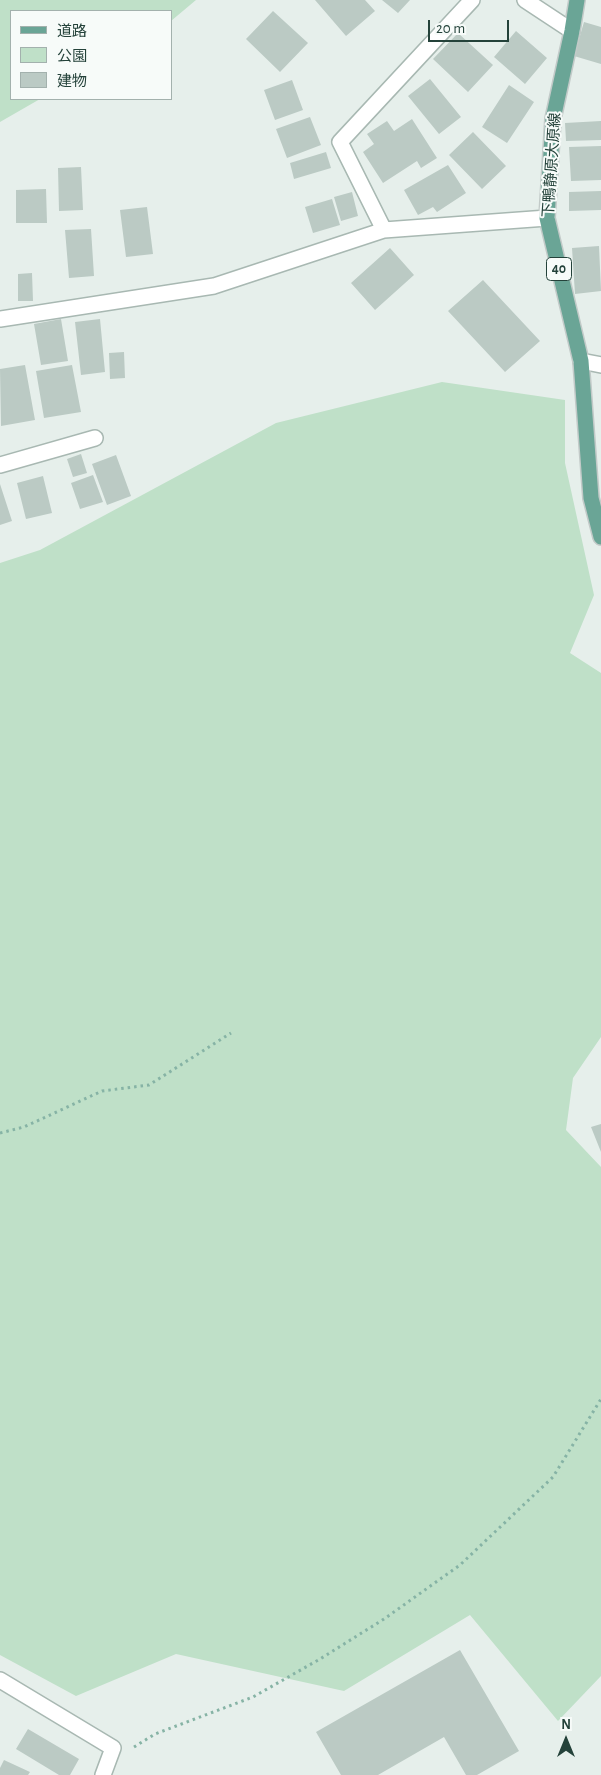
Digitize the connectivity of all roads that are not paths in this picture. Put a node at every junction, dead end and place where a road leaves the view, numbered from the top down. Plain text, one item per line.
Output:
1 (472, 0) edge
2 (525, 0) edge
3 (577, 0) edge
4 (572, 31) junction
5 (547, 218) junction
6 (384, 230) junction
7 (0, 319) edge
8 (581, 361) junction
9 (601, 365) edge
10 (95, 438) dead end
11 (0, 465) edge
12 (601, 537) edge
13 (0, 1680) edge
14 (103, 1775) edge

1 - 6 street
2 - 4 street
3 - 4 main road, 下鴨静原大原線 / 40
4 - 5 main road, 下鴨静原大原線 / 40
5 - 6 street
5 - 8 main road, 下鴨静原大原線 / 40
6 - 7 street
8 - 9 street
8 - 12 main road, 下鴨静原大原線 / 40
10 - 11 street
13 - 14 street

